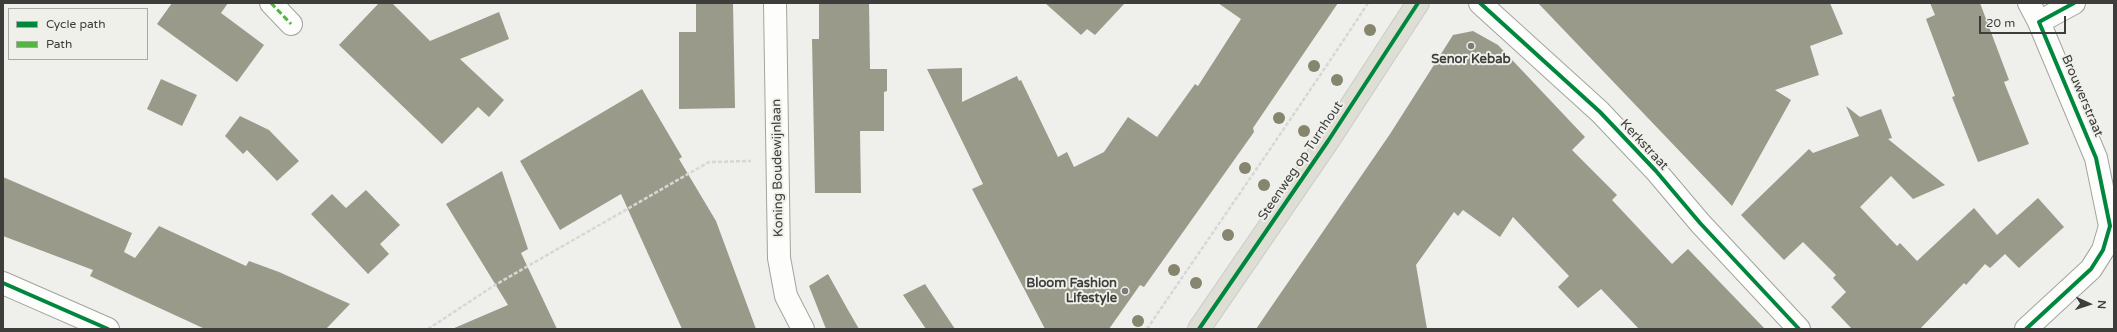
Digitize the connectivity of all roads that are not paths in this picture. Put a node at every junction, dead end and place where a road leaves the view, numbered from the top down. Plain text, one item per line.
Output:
1 (271, 3) edge
2 (775, 3) edge
3 (1418, 3) edge
4 (1480, 3) edge
5 (2029, 3) edge
6 (2074, 3) edge
7 (2039, 22) junction
8 (292, 24) dead end
9 (3, 283) edge
10 (108, 329) edge
11 (803, 329) edge
12 (1199, 329) edge
13 (1799, 329) edge
14 (2026, 329) edge

1 - 8 street
2 - 11 street, Koning Boudewijnlaan
3 - 12 main road, Steenweg op Turnhout
4 - 13 street, Kerkstraat
5 - 7 street, Brouwerstraat
6 - 7 street
7 - 14 street, Brouwerstraat
9 - 10 street

